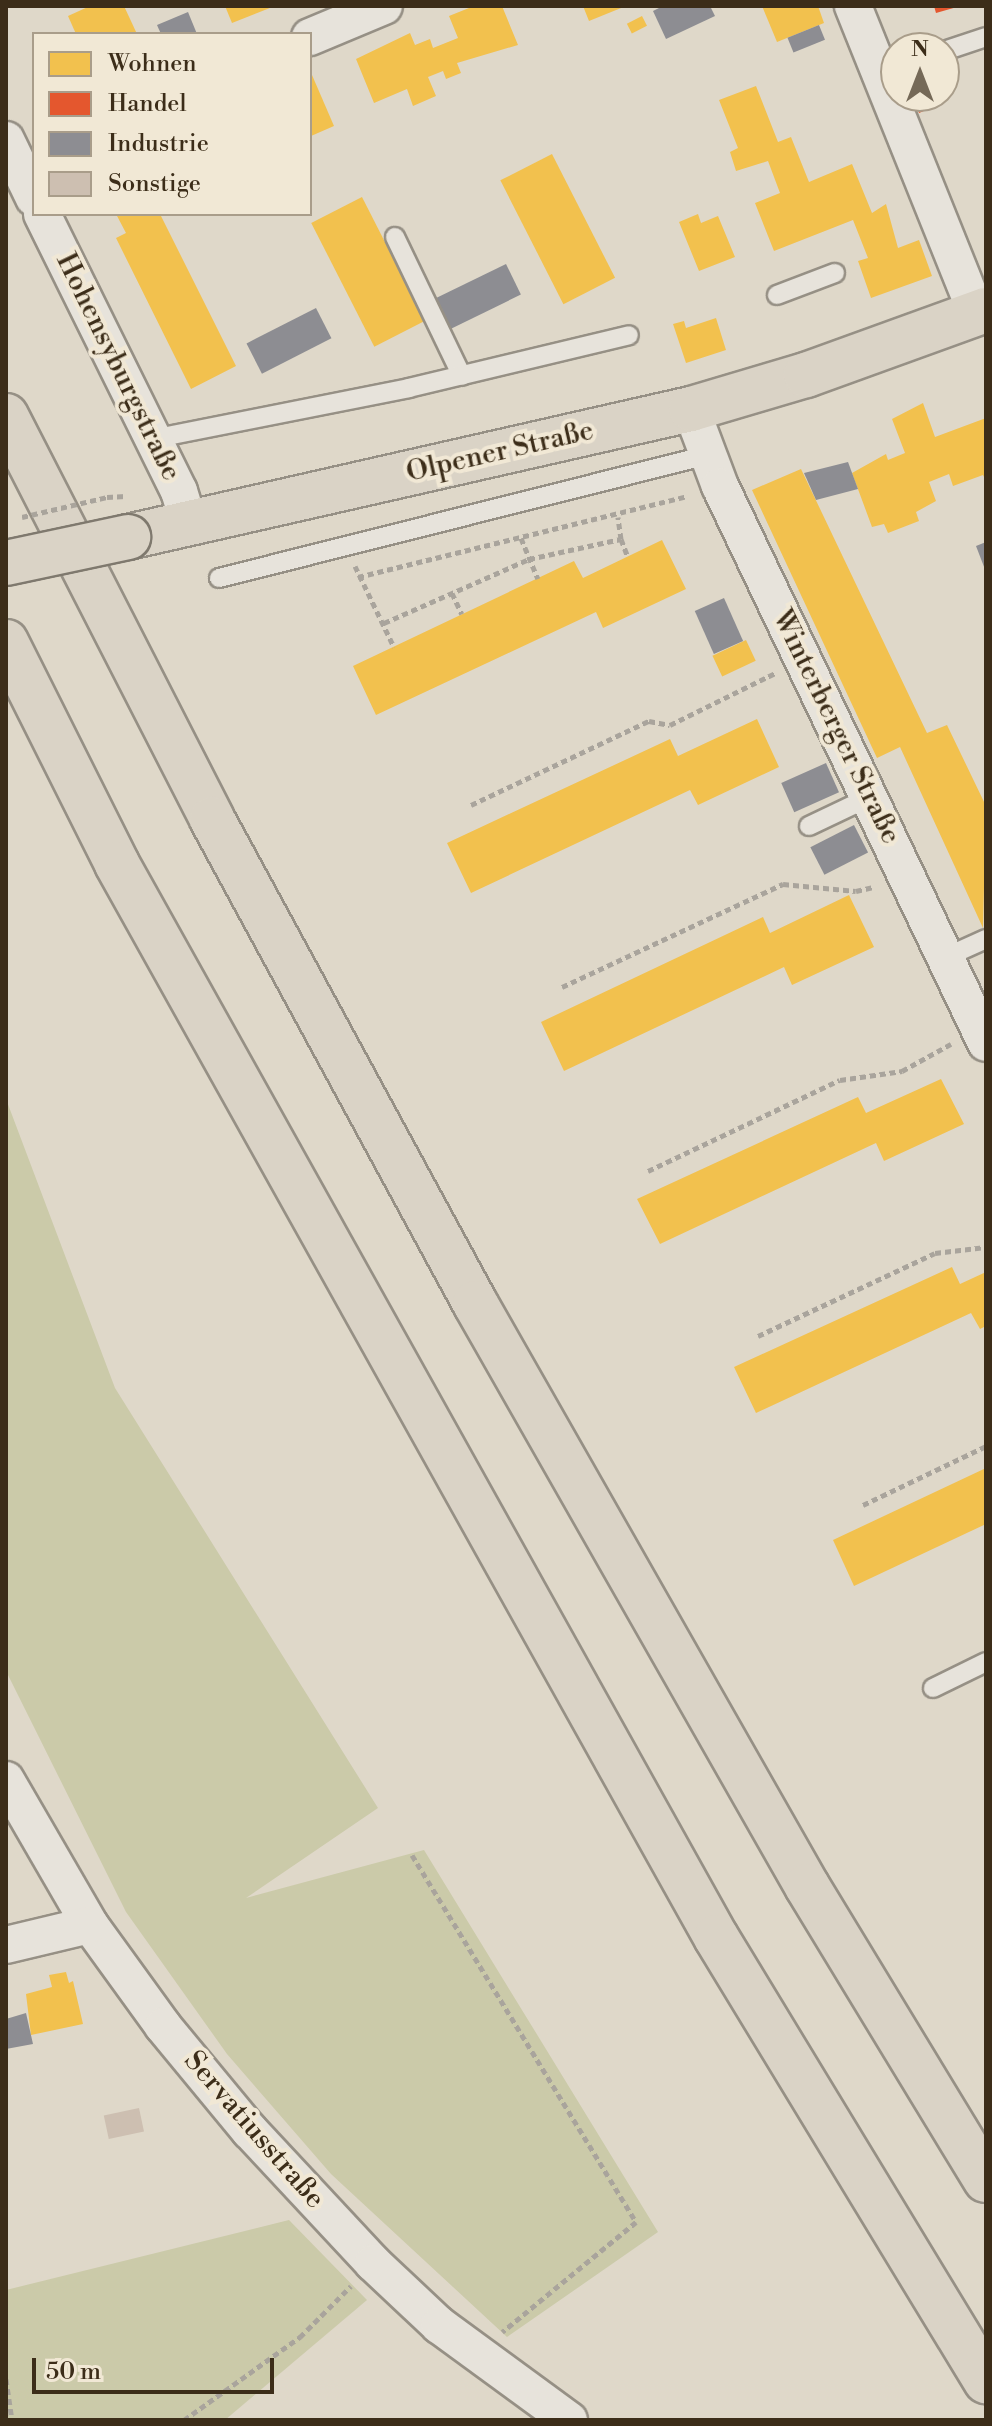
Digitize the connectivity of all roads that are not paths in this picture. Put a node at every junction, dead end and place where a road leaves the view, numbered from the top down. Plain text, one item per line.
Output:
1 (384, 6) edge
2 (853, 6) edge
3 (312, 36) edge
4 (986, 37) edge
5 (960, 46) edge
6 (880, 57) edge
7 (904, 112) edge
8 (18, 149) edge
9 (32, 192) edge
10 (43, 216) edge
11 (395, 237) dead end
12 (835, 273) dead end
13 (777, 295) dead end
14 (982, 312) edge
15 (629, 335) dead end
16 (462, 376) junction
17 (691, 409) junction
18 (6, 416) edge
19 (152, 439) junction
20 (714, 470) junction
21 (189, 523) junction
22 (6, 563) edge
23 (219, 578) dead end
24 (6, 642) edge
25 (870, 797) junction
26 (809, 826) dead end
27 (986, 939) edge
28 (946, 957) junction
29 (983, 1036) edge
30 (986, 1662) edge
31 (933, 1688) dead end
32 (6, 1780) edge
33 (90, 1925) junction
34 (6, 1945) edge
35 (986, 2180) edge
36 (986, 2381) edge
37 (569, 2420) edge

1 - 3 street
2 - 6 street
4 - 5 lane
7 - 14 street
8 - 9 street
10 - 19 street, Hohensyburgstraße
11 - 16 lane
12 - 13 lane
14 - 17 main road, Olpener Straße
15 - 16 lane
16 - 19 lane
17 - 20 street, Winterberger Straße
17 - 21 main road, Olpener Straße
18 - 35 main road
19 - 21 street, Hohensyburgstraße
20 - 23 lane
20 - 25 street, Winterberger Straße
21 - 22 main road, Olpener Straße, bridge
24 - 36 main road
25 - 26 lane
25 - 28 street, Winterberger Straße
27 - 28 lane
28 - 29 street, Winterberger Straße
30 - 31 lane
32 - 33 street, Servatiusstraße
33 - 34 street
33 - 37 street, Servatiusstraße

